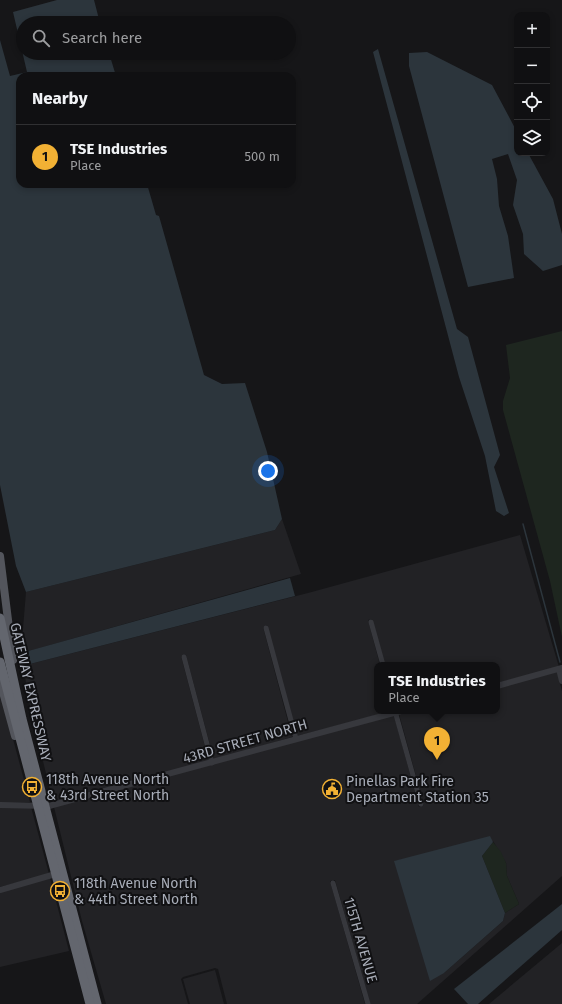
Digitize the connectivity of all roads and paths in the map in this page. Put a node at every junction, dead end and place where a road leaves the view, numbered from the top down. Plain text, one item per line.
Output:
1 (0, 556) edge
2 (0, 618) edge
3 (371, 622) dead end
4 (266, 628) dead end
5 (184, 657) dead end
6 (0, 662) edge
7 (382, 662) edge
8 (560, 669) edge
9 (0, 681) edge
10 (562, 681) edge
11 (500, 685) edge
12 (390, 714) edge
13 (398, 714) edge
14 (296, 739) junction
15 (212, 763) junction
16 (34, 804) junction
17 (421, 804) dead end
18 (0, 805) edge
19 (49, 806) junction
20 (52, 875) junction
21 (333, 883) dead end
22 (0, 890) edge
23 (86, 1004) edge
24 (90, 1004) edge
25 (97, 1004) edge
26 (102, 1004) edge
27 (368, 1004) edge

1 - 19 main road
2 - 25 highway, GATEWAY EXPRESSWAY, bridge
3 - 7 street
4 - 14 street
5 - 15 street
6 - 24 highway, GATEWAY EXPRESSWAY, bridge
8 - 10 street
8 - 11 street
9 - 16 main road
12 - 14 street, 43RD STREET NORTH
13 - 17 street
14 - 15 street, 43RD STREET NORTH
15 - 19 street, 43RD STREET NORTH
16 - 18 street, 43RD STREET NORTH
16 - 19 street, 43RD STREET NORTH
16 - 20 main road
19 - 26 main road
20 - 22 street
20 - 23 main road
21 - 27 street, 115TH AVENUE

